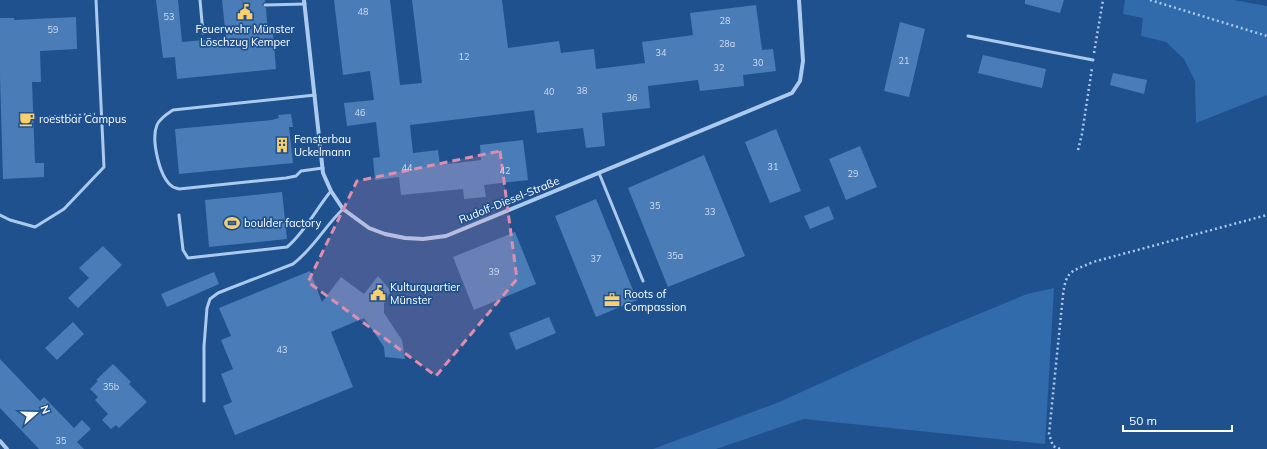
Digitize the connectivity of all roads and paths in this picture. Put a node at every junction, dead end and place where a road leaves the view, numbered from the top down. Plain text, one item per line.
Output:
1 (96, 0) edge
2 (200, 0) edge
3 (799, 0) edge
4 (1103, 0) edge
5 (1150, 0) edge
6 (305, 2) edge
7 (265, 5) dead end
8 (203, 33) dead end
9 (968, 36) dead end
10 (1267, 36) edge
11 (1093, 60) junction
12 (315, 95) junction
13 (101, 114) junction
14 (34, 118) dead end
15 (1078, 150) dead end
16 (323, 168) junction
17 (599, 173) junction
18 (331, 191) junction
19 (343, 209) junction
20 (0, 215) edge
21 (179, 215) dead end
22 (1267, 215) edge
23 (643, 281) dead end
24 (204, 400) dead end
25 (0, 441) edge
26 (7, 449) edge
27 (1060, 449) edge

1 - 13 lane
2 - 8 lane
3 - 17 street, Rudolf-Diesel-Straße
4 - 11 path
5 - 10 path
6 - 7 lane
6 - 12 street, Rudolf-Diesel-Straße
9 - 11 lane
11 - 15 path
12 - 16 street, Rudolf-Diesel-Straße
12 - 16 lane
13 - 14 path
13 - 20 lane
16 - 18 street, Rudolf-Diesel-Straße
17 - 19 street, Rudolf-Diesel-Straße
17 - 23 lane
18 - 19 street, Rudolf-Diesel-Straße
18 - 21 lane
19 - 24 lane
22 - 27 path
25 - 26 street

